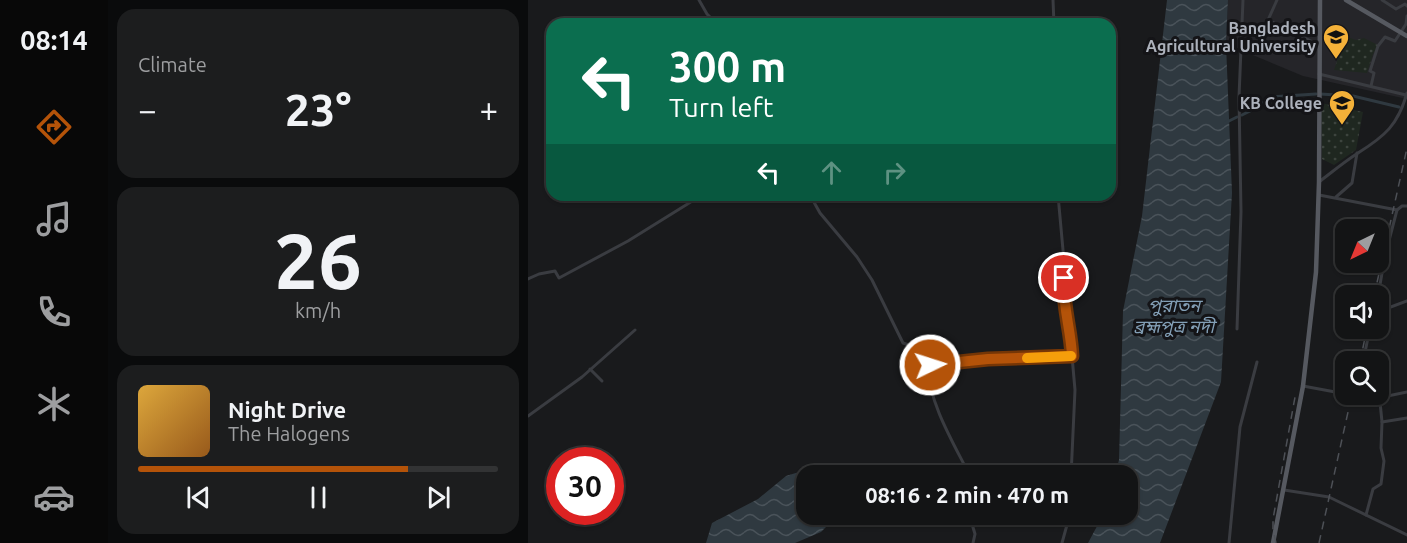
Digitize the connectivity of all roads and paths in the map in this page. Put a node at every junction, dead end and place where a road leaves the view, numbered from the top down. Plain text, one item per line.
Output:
1 (699, 0) edge
2 (1053, 0) edge
3 (1243, 0) edge
4 (1277, 0) edge
5 (1320, 0) edge
6 (1382, 0) edge
7 (1350, 1) edge
8 (1407, 4) edge
9 (1407, 16) edge
10 (711, 18) edge
11 (1054, 18) edge
12 (1400, 32) junction
13 (1407, 36) edge
14 (1320, 46) junction
15 (1319, 74) junction
16 (1371, 86) junction
17 (1407, 94) edge
18 (1357, 153) junction
19 (1319, 182) junction
20 (1319, 195) junction
21 (1336, 197) junction
22 (692, 201) edge
23 (813, 201) edge
24 (1059, 201) edge
25 (1407, 206) edge
26 (1397, 210) junction
27 (528, 279) edge
28 (1380, 285) edge
29 (1407, 301) edge
30 (1389, 308) edge
31 (1238, 329) dead end
32 (635, 330) dead end
33 (1072, 356) junction
34 (1257, 362) dead end
35 (930, 365) junction
36 (590, 369) junction
37 (602, 381) dead end
38 (1303, 386) junction
39 (1335, 392) edge
40 (1407, 392) edge
41 (1389, 396) edge
42 (1379, 405) edge
43 (528, 416) edge
44 (1407, 418) edge
45 (1382, 422) junction
46 (964, 465) edge
47 (1072, 465) edge
48 (1284, 490) junction
49 (1366, 515) junction
50 (972, 525) edge
51 (1067, 525) edge
52 (1407, 535) edge
53 (973, 543) edge
54 (1062, 543) edge
55 (1228, 543) edge
56 (1273, 543) edge

1 - 10 street
2 - 11 street
3 - 31 street
4 - 14 street
5 - 14 main road
6 - 8 street
7 - 12 main road
9 - 12 street
12 - 13 main road
12 - 16 street
14 - 15 main road
15 - 16 street
15 - 19 main road
16 - 17 street
17 - 18 street
18 - 19 street
18 - 21 street
19 - 20 main road
20 - 21 street
20 - 38 main road
21 - 26 street
22 - 27 street
23 - 35 street
24 - 33 street
25 - 26 street
26 - 28 street
29 - 30 street
32 - 36 street
33 - 35 street
33 - 47 street
34 - 55 street
35 - 46 street
36 - 37 street
36 - 43 street
38 - 39 street
38 - 48 main road
40 - 41 street
42 - 45 street
44 - 45 street
45 - 49 street
48 - 49 street
48 - 56 main road
49 - 52 street
50 - 53 street
51 - 54 street

